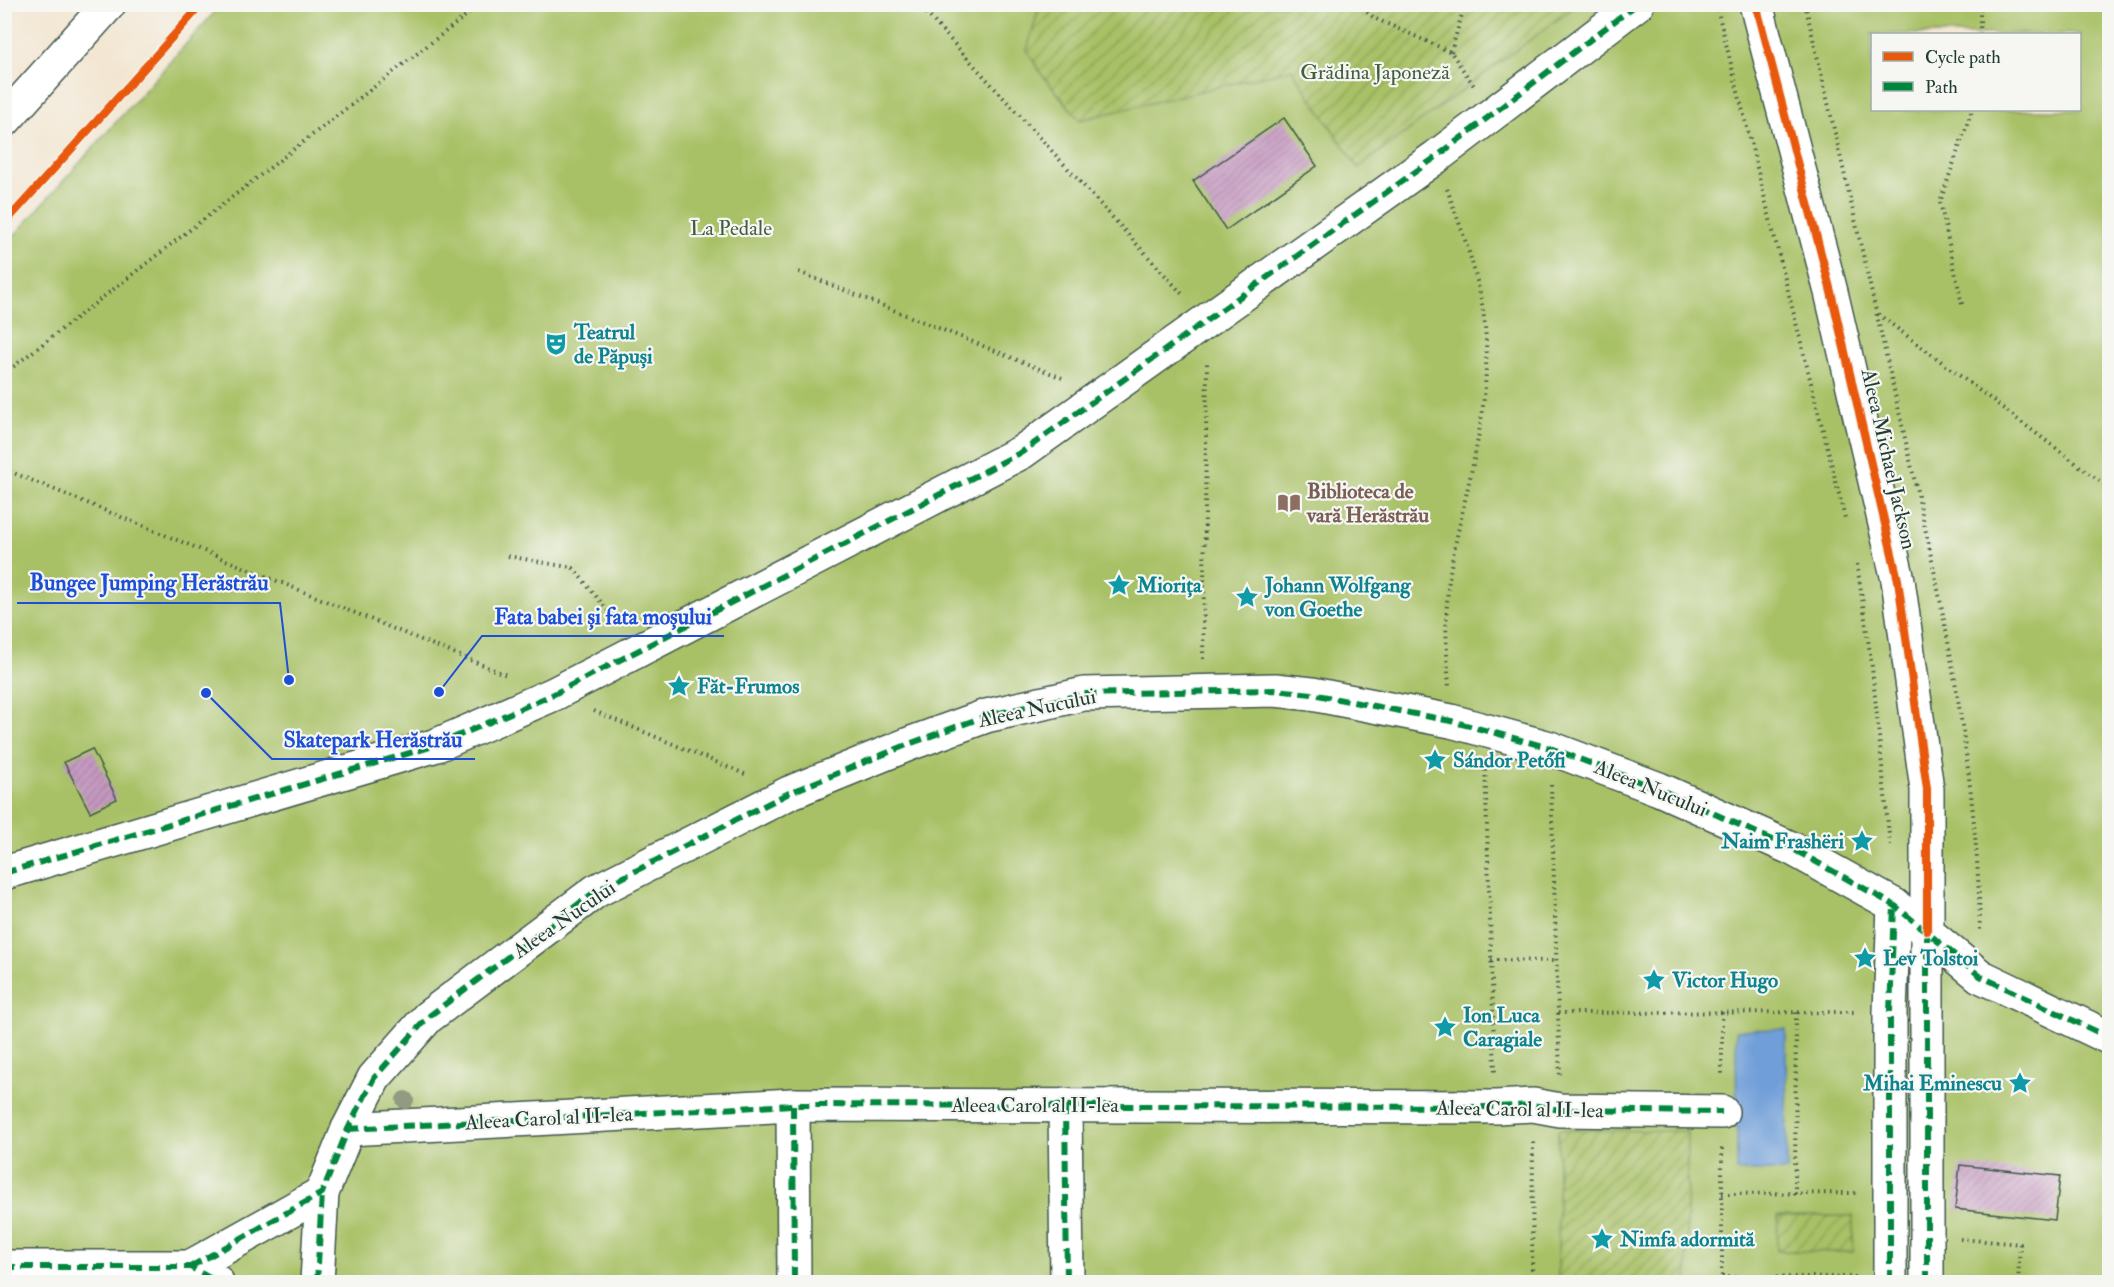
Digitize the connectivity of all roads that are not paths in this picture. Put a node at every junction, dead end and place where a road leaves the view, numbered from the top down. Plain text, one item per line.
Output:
1 (109, 4) edge
2 (1637, 4) edge
3 (1756, 4) edge
4 (4, 121) edge
5 (4, 873) edge
6 (1894, 905) junction
7 (1927, 932) junction
8 (2109, 1038) edge
9 (793, 1105) junction
10 (1065, 1105) junction
11 (1722, 1112) dead end
12 (348, 1128) junction
13 (322, 1193) junction
14 (4, 1267) edge
15 (203, 1275) edge
16 (1890, 1280) edge
17 (317, 1282) edge
18 (794, 1282) edge
19 (1067, 1282) edge
20 (1927, 1282) edge

1 - 4 street
2 - 5 street
3 - 7 street, Aleea Michael Jackson
6 - 7 street, Aleea Nucului
6 - 12 street, Aleea Nucului
6 - 16 street
7 - 8 street, Aleea Nucului
7 - 20 street, Aleea Michael Jackson
9 - 10 street, Aleea Carol al II-lea
9 - 12 street, Aleea Carol al II-lea
9 - 18 street
10 - 11 street, Aleea Carol al II-lea
10 - 19 street
12 - 13 street, Aleea Nucului
13 - 15 street
13 - 17 street, Aleea Nucului
14 - 15 street

